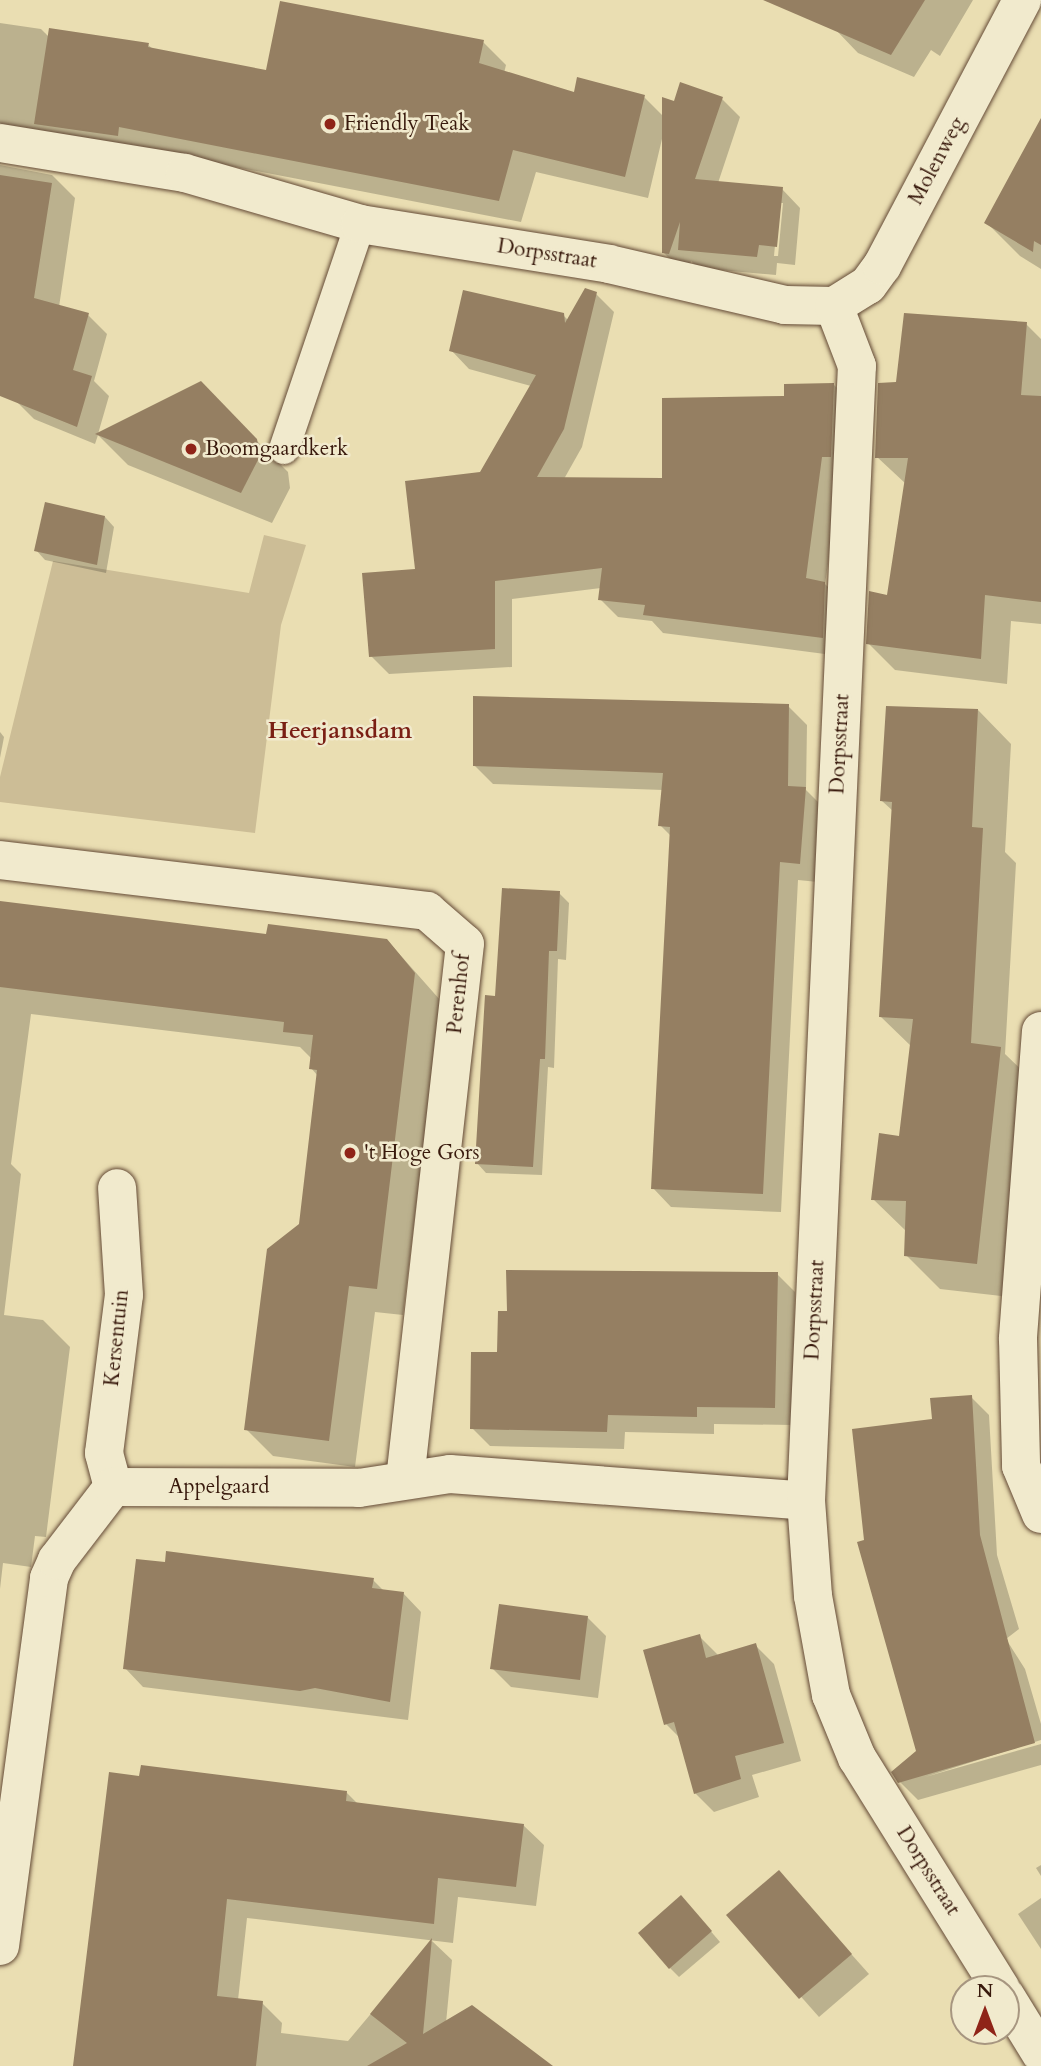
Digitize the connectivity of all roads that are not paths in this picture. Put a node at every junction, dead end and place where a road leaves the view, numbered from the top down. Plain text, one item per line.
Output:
1 (1022, 0) edge
2 (0, 143) edge
3 (359, 224) junction
4 (834, 306) junction
5 (284, 449) dead end
6 (0, 860) edge
7 (1041, 1031) edge
8 (1036, 1139) edge
9 (117, 1188) dead end
10 (1030, 1340) edge
11 (405, 1480) junction
12 (113, 1487) junction
13 (806, 1501) junction
14 (1041, 1514) edge
15 (0, 1946) edge
16 (992, 1975) edge
17 (1020, 2020) edge
18 (1041, 2054) edge

1 - 4 street, Molenweg
2 - 3 street, Dorpsstraat
3 - 4 street, Dorpsstraat
3 - 5 lane
4 - 13 street, Dorpsstraat
6 - 11 street, Perenhof
7 - 8 street
8 - 10 street
9 - 12 street, Kersentuin
10 - 14 street
11 - 12 street, Appelgaard
11 - 13 street, Appelgaard
12 - 15 street
13 - 16 street, Dorpsstraat
17 - 18 street

